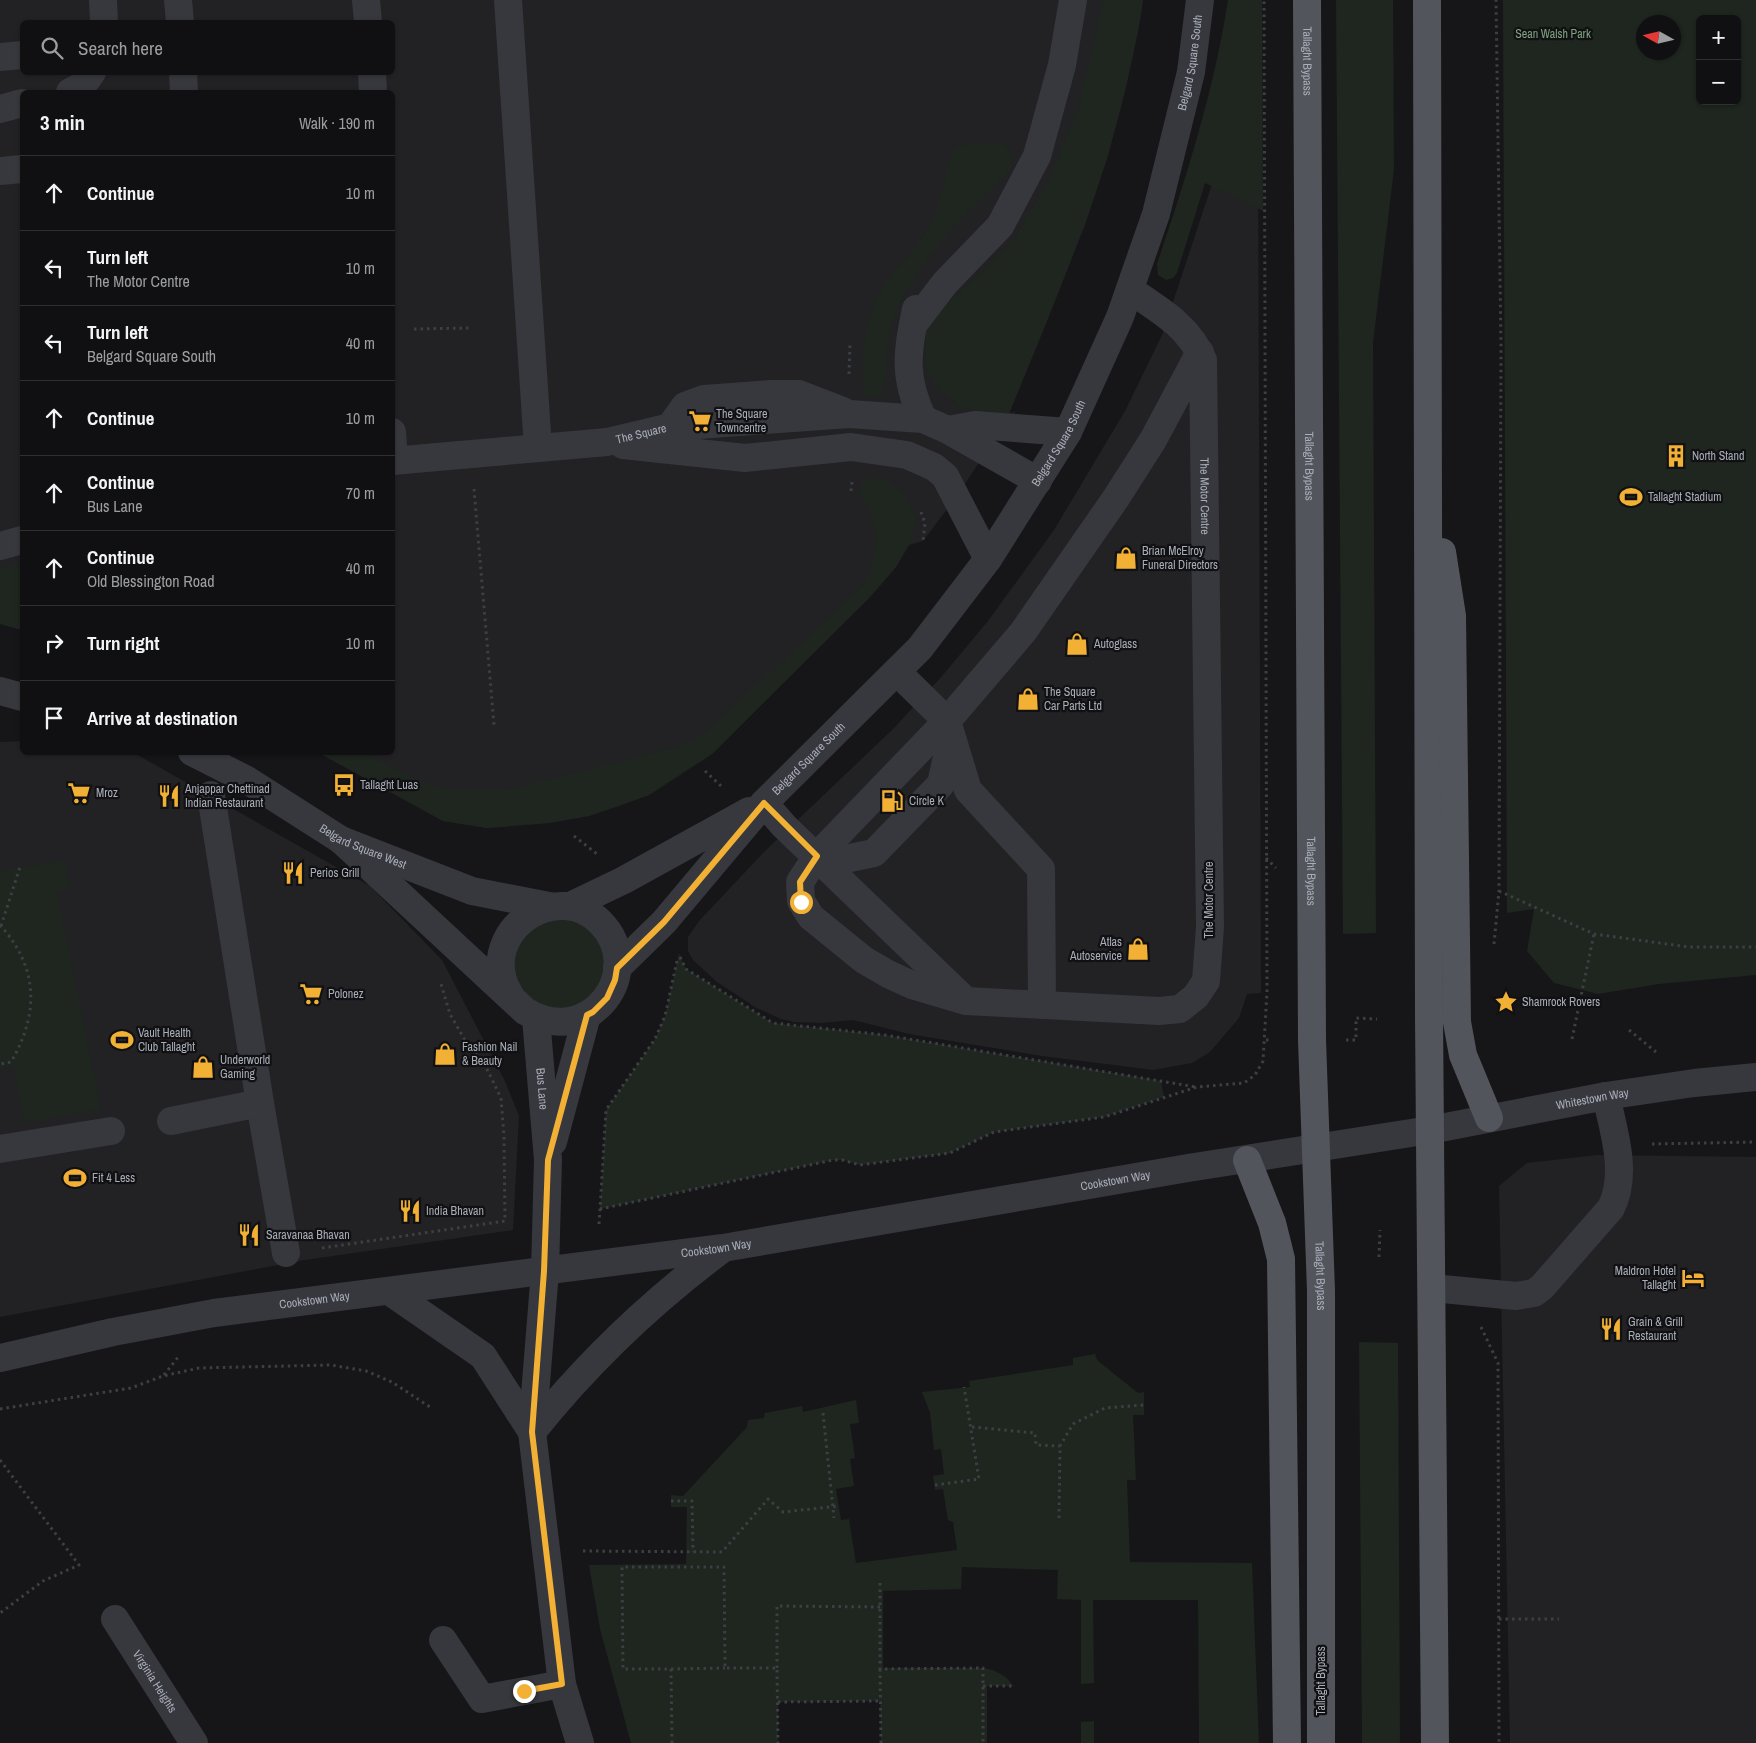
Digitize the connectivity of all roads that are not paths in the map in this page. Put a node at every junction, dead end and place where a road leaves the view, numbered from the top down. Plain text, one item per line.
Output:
1 (103, 0) edge
2 (178, 0) edge
3 (366, 0) edge
4 (508, 0) edge
5 (1073, 0) edge
6 (1200, 0) edge
7 (1307, 0) edge
8 (1427, 0) edge
9 (104, 20) edge
10 (180, 20) edge
11 (368, 20) edge
12 (20, 54) edge
13 (0, 57) edge
14 (90, 75) edge
15 (183, 75) edge
16 (372, 75) edge
17 (73, 90) edge
18 (184, 90) edge
19 (373, 90) edge
20 (0, 100) edge
21 (20, 102) edge
22 (20, 103) edge
23 (0, 109) edge
24 (20, 169) edge
25 (0, 171) edge
26 (1130, 290) junction
27 (1200, 352) junction
28 (923, 419) junction
29 (948, 430) junction
30 (1068, 432) junction
31 (607, 442) junction
32 (538, 448) junction
33 (395, 461) edge
34 (1429, 474) junction
35 (1038, 481) junction
36 (20, 541) edge
37 (0, 546) edge
38 (988, 559) junction
39 (897, 672) junction
40 (0, 691) edge
41 (20, 696) edge
42 (947, 721) junction
43 (198, 755) edge
44 (211, 795) dead end
45 (764, 803) junction
46 (342, 840) junction
47 (817, 856) junction
48 (559, 906) junction
49 (617, 968) junction
50 (511, 997) junction
51 (966, 1001) junction
52 (1042, 1004) junction
53 (587, 1015) junction
54 (536, 1018) junction
55 (1756, 1078) edge
56 (1606, 1096) junction
57 (260, 1103) junction
58 (1489, 1118) junction
59 (171, 1121) dead end
60 (1430, 1130) junction
61 (111, 1131) dead end
62 (1315, 1148) junction
63 (0, 1149) edge
64 (548, 1160) junction
65 (1247, 1160) junction
66 (723, 1248) junction
67 (286, 1253) road end
68 (544, 1271) junction
69 (1432, 1288) junction
70 (388, 1291) junction
71 (0, 1358) edge
72 (532, 1432) junction
73 (115, 1619) dead end
74 (443, 1640) dead end
75 (562, 1684) junction
76 (194, 1743) edge
77 (580, 1743) edge
78 (1287, 1743) edge
79 (1321, 1743) edge
80 (1435, 1743) edge

1 - 9 street
2 - 10 street
3 - 11 street
4 - 32 street
5 - 28 street
6 - 26 street, Belgard Square South
7 - 62 main road, Tallaght Bypass
8 - 34 main road
12 - 13 street
14 - 17 street
15 - 18 street
16 - 19 street
20 - 21 street
22 - 23 street
24 - 25 street
26 - 27 street
26 - 30 street, Belgard Square South
27 - 42 street
27 - 52 street, The Motor Centre
28 - 29 street, The Square
28 - 31 street, The Square
29 - 30 street
29 - 35 street, The Square
30 - 35 street, Belgard Square South
31 - 32 street
31 - 38 street, The Square
32 - 33 street
34 - 58 main road
34 - 60 main road
35 - 38 street, Belgard Square South
36 - 37 street
38 - 39 street, Belgard Square South
39 - 42 street
39 - 45 street, Belgard Square South
40 - 41 street
42 - 47 street, The Motor Centre
42 - 47 street
42 - 52 street
43 - 46 street, Belgard Square West
44 - 57 street
45 - 47 street
45 - 48 street, Belgard Square South
45 - 49 street, Belgard Square South
46 - 48 street, Belgard Square West
46 - 50 street
47 - 51 street
47 - 51 street, The Motor Centre
48 - 49 street
48 - 50 street
49 - 53 street
50 - 54 street
51 - 52 street, The Motor Centre
53 - 54 street
53 - 64 street, Bus Lane
54 - 64 street, Bus Lane
55 - 56 street, Whitestown Way
56 - 58 street, Whitestown Way
56 - 69 street
57 - 59 street
57 - 67 street
58 - 60 street, Whitestown Way
60 - 62 street, Cookstown Way
60 - 69 main road
61 - 63 street
62 - 65 street, Cookstown Way
62 - 79 main road, Tallaght Bypass
64 - 68 street, Bus Lane
65 - 66 street, Cookstown Way
65 - 78 main road
66 - 68 street, Cookstown Way
66 - 72 street
68 - 70 street, Cookstown Way
68 - 72 street, Bus Lane
69 - 80 main road
70 - 71 street, Cookstown Way
70 - 72 street
72 - 75 street
73 - 76 street, Virginia Heights
74 - 75 street
75 - 77 street

